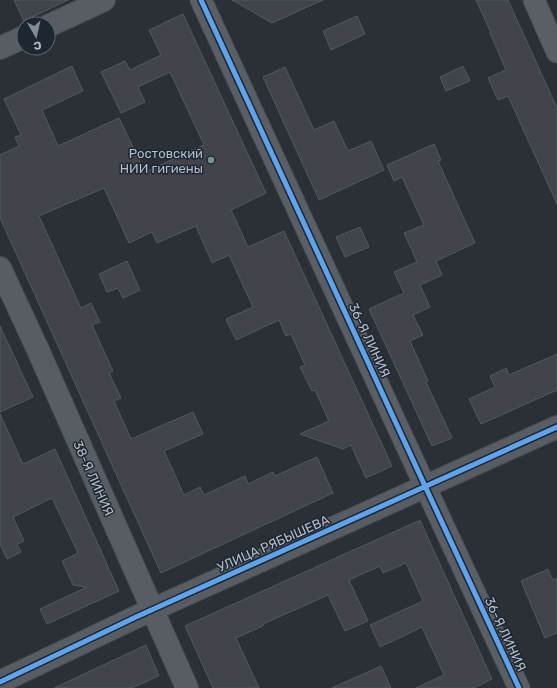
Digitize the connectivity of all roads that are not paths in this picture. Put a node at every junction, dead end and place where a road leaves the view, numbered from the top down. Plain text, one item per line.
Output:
1 (104, 0) edge
2 (202, 0) edge
3 (534, 0) edge
4 (56, 22) edge
5 (16, 41) edge
6 (0, 48) edge
7 (557, 52) edge
8 (0, 268) edge
9 (557, 427) edge
10 (425, 486) junction
11 (152, 610) junction
12 (0, 682) edge
13 (187, 688) edge
14 (519, 688) edge

1 - 4 street
2 - 10 street, 36-Я ЛИНИЯ
3 - 7 street
5 - 6 street
8 - 11 street, 38-Я ЛИНИЯ
9 - 10 street, УЛИЦА РЯБЫШЕВА
10 - 11 street, УЛИЦА РЯБЫШЕВА
10 - 14 street, 36-Я ЛИНИЯ
11 - 12 street, УЛИЦА РЯБЫШЕВА
11 - 13 street, 38-Я ЛИНИЯ

